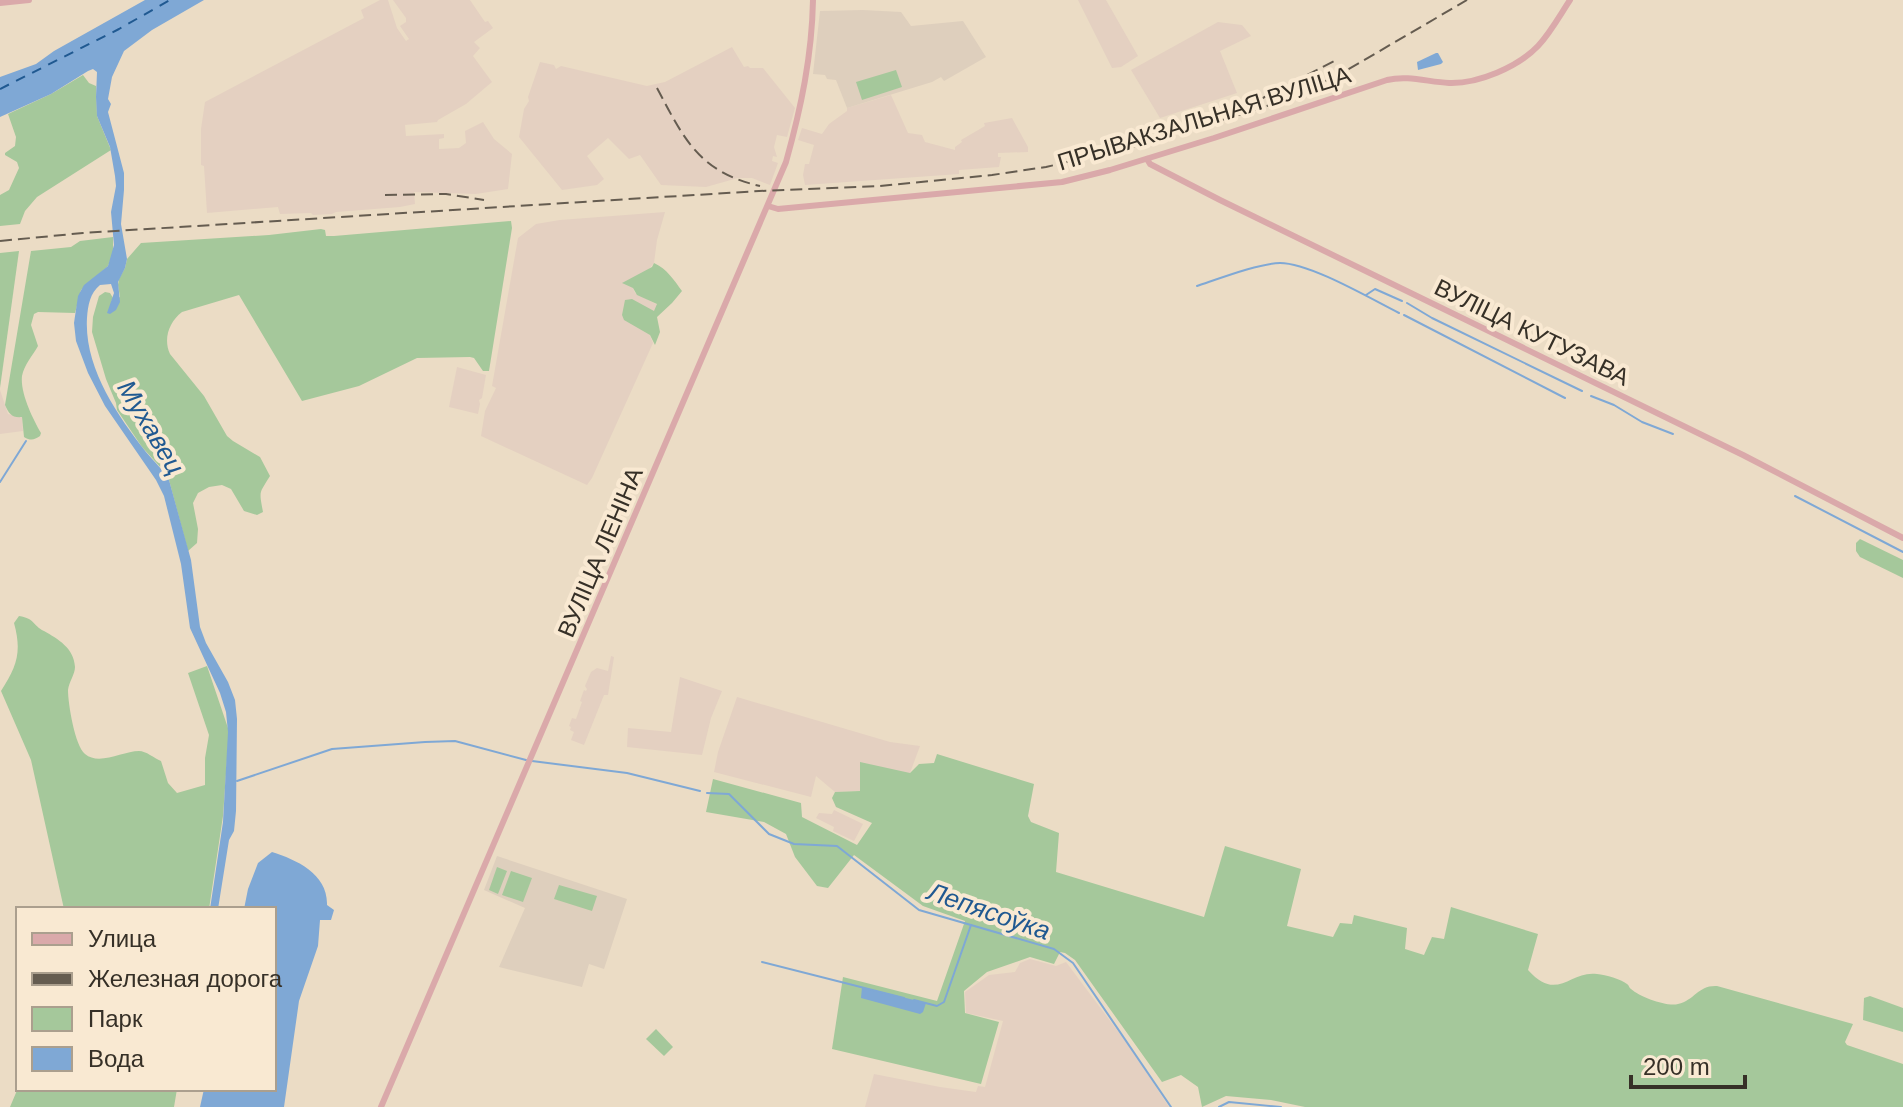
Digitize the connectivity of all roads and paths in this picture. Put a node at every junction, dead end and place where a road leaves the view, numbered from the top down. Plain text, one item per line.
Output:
1 (29, 0) edge
2 (813, 0) edge
3 (1570, 0) edge
4 (0, 3) edge
5 (1147, 159) junction
6 (768, 206) junction
7 (1903, 538) edge
8 (381, 1107) edge

1 - 4 main road
2 - 6 main road, ВУЛІЦА ЛЕНІНА
3 - 5 main road, ПРЫВАКЗАЛЬНАЯ ВУЛІЦА
5 - 6 main road, ПРЫВАКЗАЛЬНАЯ ВУЛІЦА
5 - 7 main road, ВУЛІЦА КУТУЗАВА
6 - 8 main road, ВУЛІЦА ЛЕНІНА

